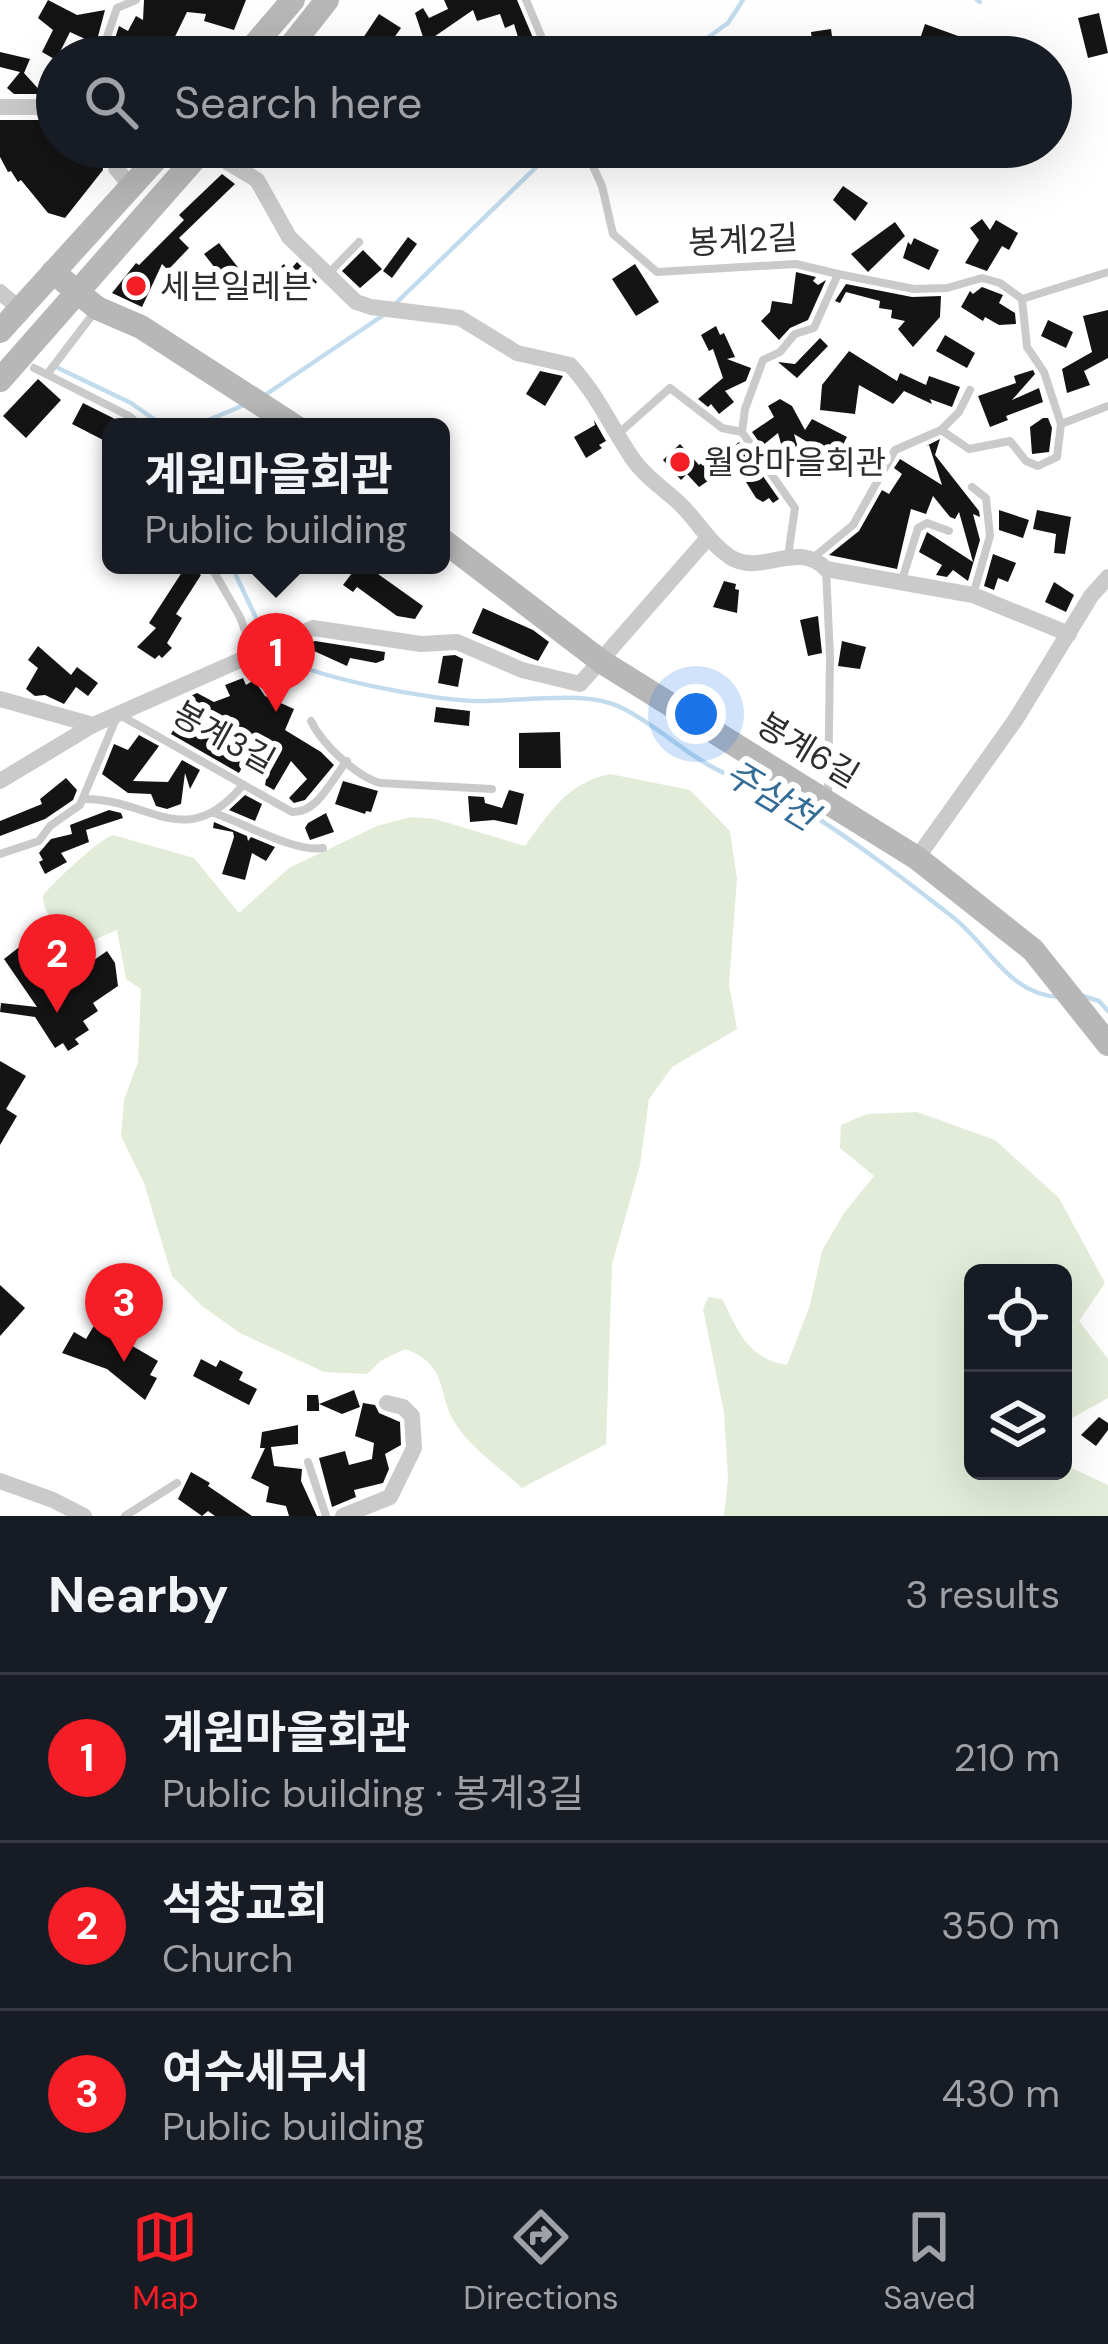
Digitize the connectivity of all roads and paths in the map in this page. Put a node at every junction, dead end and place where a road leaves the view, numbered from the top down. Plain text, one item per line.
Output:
1 (136, 0) edge
2 (327, 0) edge
3 (526, 0) edge
4 (288, 1) edge
5 (107, 36) edge
6 (260, 36) edge
7 (299, 36) edge
8 (541, 36) edge
9 (0, 107) edge
10 (36, 107) edge
11 (116, 168) edge
12 (149, 168) edge
13 (188, 168) edge
14 (238, 168) edge
15 (596, 168) edge
16 (132, 188) junction
17 (359, 242) dead end
18 (53, 272) junction
19 (1108, 272) edge
20 (328, 274) junction
21 (838, 274) junction
22 (0, 292) edge
23 (1022, 299) junction
24 (88, 301) junction
25 (20, 309) junction
26 (0, 331) edge
27 (34, 368) dead end
28 (48, 373) junction
29 (0, 380) edge
30 (970, 390) dead end
31 (1108, 406) edge
32 (131, 418) edge
33 (283, 418) edge
34 (1060, 424) junction
35 (941, 430) junction
36 (742, 432) junction
37 (617, 435) junction
38 (972, 487) dead end
39 (949, 531) dead end
40 (707, 539) junction
41 (450, 546) edge
42 (788, 556) junction
43 (819, 564) junction
44 (215, 574) edge
45 (1108, 577) edge
46 (902, 582) junction
47 (973, 595) junction
48 (1069, 634) junction
49 (256, 652) junction
50 (602, 662) junction
51 (0, 698) edge
52 (118, 714) junction
53 (311, 721) dead end
54 (93, 725) junction
55 (346, 761) junction
56 (0, 781) edge
57 (242, 786) junction
58 (491, 789) dead end
59 (83, 799) junction
60 (827, 800) junction
61 (213, 813) junction
62 (322, 848) dead end
63 (0, 854) edge
64 (917, 859) junction
65 (1108, 1044) edge
66 (387, 1402) dead end
67 (308, 1462) dead end
68 (0, 1481) edge
69 (177, 1483) dead end
70 (84, 1516) edge
71 (125, 1516) edge
72 (326, 1516) edge
73 (344, 1516) edge

1 - 5 lane
2 - 7 street
3 - 8 lane
4 - 6 street
9 - 10 street
11 - 16 street
12 - 16 street
13 - 24 street
14 - 20 street
15 - 21 lane, 봉계2길
16 - 18 street
17 - 20 lane
18 - 24 street
18 - 25 street
19 - 23 lane
20 - 37 street
21 - 23 lane, 봉계2길
21 - 36 lane, 봉계2길
22 - 25 street
23 - 34 lane
24 - 28 lane
24 - 29 street
24 - 33 street
25 - 26 street
27 - 28 lane
28 - 32 lane
30 - 35 lane
31 - 34 lane
34 - 35 lane
35 - 43 lane
36 - 37 lane
36 - 42 lane
37 - 40 street
38 - 47 lane
39 - 46 lane
40 - 42 street
40 - 50 street
41 - 50 street
42 - 43 street
43 - 46 street
43 - 60 lane
44 - 49 lane
45 - 48 street
46 - 47 street
47 - 48 street
48 - 64 street
49 - 50 street, 봉계3길
49 - 52 street, 봉계3길
50 - 60 street, 봉계6길
51 - 54 street
52 - 54 street, 봉계3길
52 - 57 lane, 봉계3길
52 - 59 lane
53 - 55 lane
54 - 56 street, 봉계3길
55 - 57 lane, 봉계3길
55 - 58 lane
57 - 61 lane
59 - 61 lane
59 - 63 lane
60 - 64 street, 봉계6길
61 - 62 lane
64 - 65 street, 봉계6길
66 - 73 street
67 - 72 lane
68 - 70 street
69 - 71 lane

